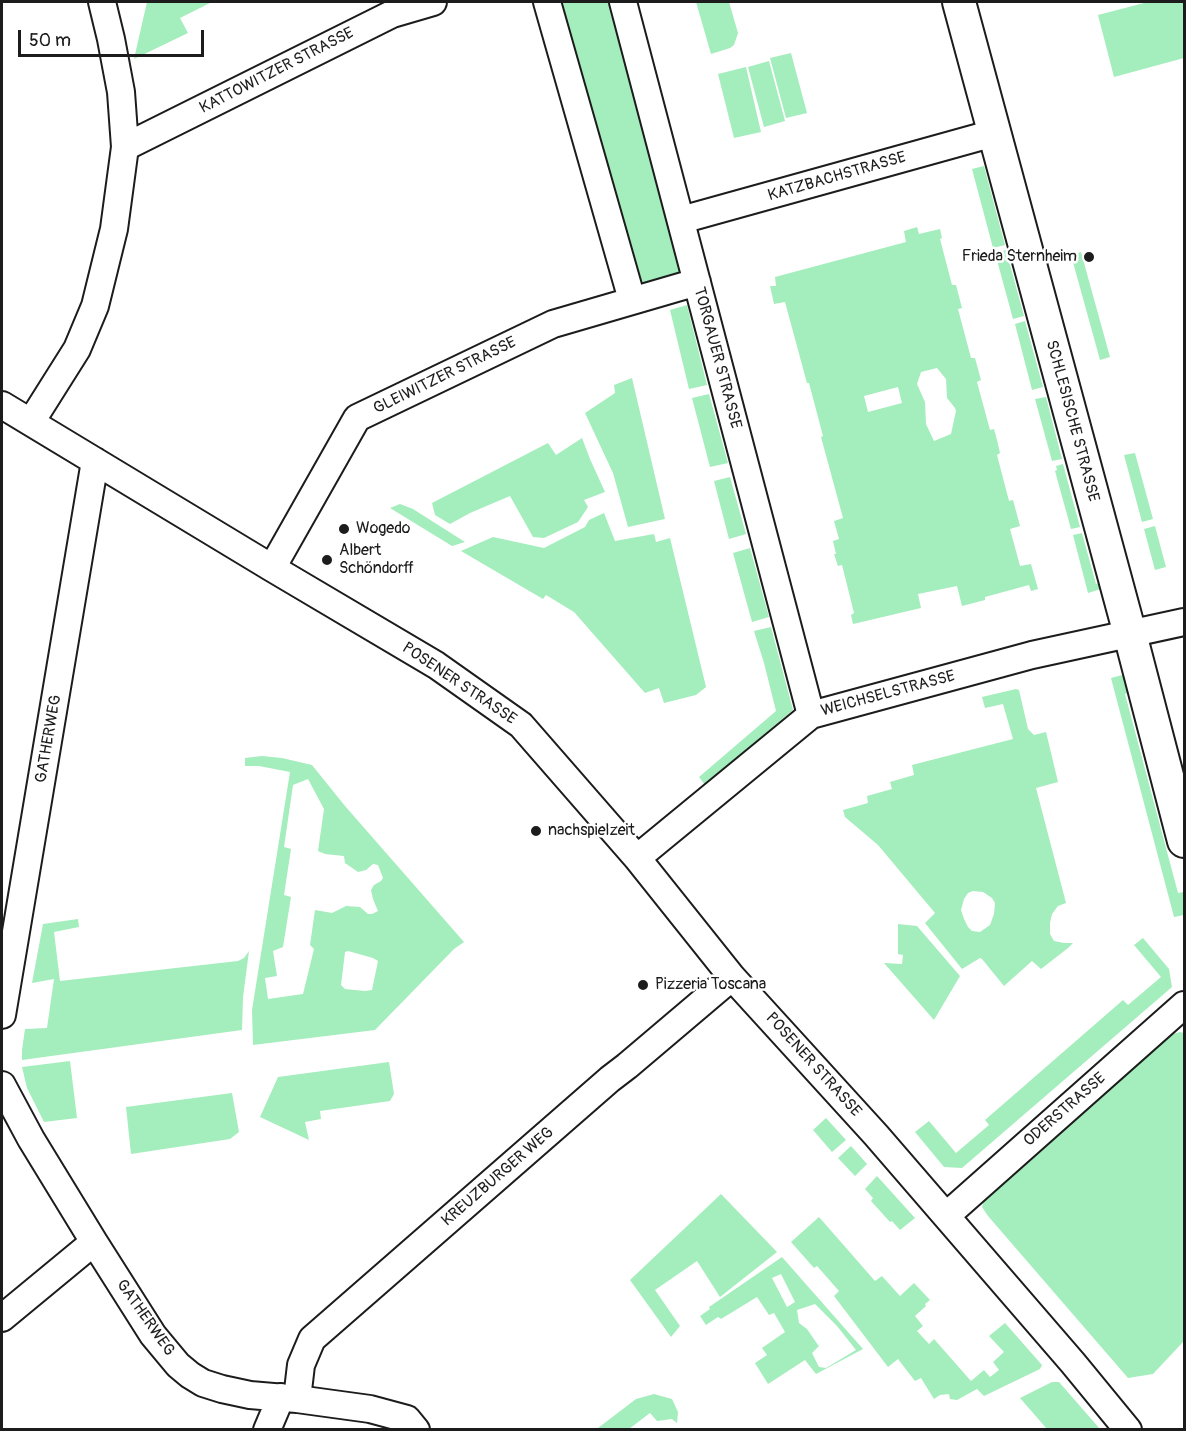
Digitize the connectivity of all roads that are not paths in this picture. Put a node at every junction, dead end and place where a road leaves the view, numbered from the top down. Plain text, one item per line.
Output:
1 (102, 2) edge
2 (433, 2) edge
3 (547, 2) edge
4 (623, 2) edge
5 (959, 2) edge
6 (993, 133) junction
7 (125, 147) junction
8 (681, 220) junction
9 (697, 282) junction
10 (632, 300) junction
11 (2, 405) edge
12 (31, 422) junction
13 (95, 462) junction
14 (272, 568) junction
15 (1185, 622) edge
16 (1130, 634) junction
17 (811, 715) junction
18 (1185, 841) edge
19 (637, 858) junction
20 (732, 977) junction
21 (1185, 1005) edge
22 (2, 1016) edge
23 (2, 1085) edge
24 (946, 1216) junction
25 (94, 1242) junction
26 (2, 1318) edge
27 (289, 1398) junction
28 (267, 1430) edge
29 (416, 1430) edge
30 (1128, 1430) edge

1 - 7 street
2 - 7 street, KATTOWITZER STRASSE
3 - 10 street
4 - 8 street, TORGAUER STRASSE
5 - 6 street, SCHLESISCHE STRASSE
6 - 8 street, KATZBACHSTRASSE
6 - 16 street, SCHLESISCHE STRASSE
7 - 12 street
8 - 9 street, TORGAUER STRASSE
9 - 10 street, GLEIWITZER STRASSE
9 - 17 street, TORGAUER STRASSE
10 - 14 street, GLEIWITZER STRASSE
11 - 12 street, POSENER STRASSE
12 - 13 street, POSENER STRASSE
13 - 14 street, POSENER STRASSE
13 - 22 street, GATHERWEG
14 - 19 street, POSENER STRASSE
15 - 16 street, WEICHSELSTRASSE
16 - 17 street, WEICHSELSTRASSE
16 - 18 street, SCHLESISCHE STRASSE
17 - 19 street, WEICHSELSTRASSE
19 - 20 street, POSENER STRASSE
20 - 24 street, POSENER STRASSE
20 - 27 street, KREUZBURGER WEG
21 - 24 street, ODERSTRASSE
23 - 25 street, GATHERWEG
24 - 30 street, POSENER STRASSE
25 - 26 street
25 - 27 street, GATHERWEG
27 - 28 street, KREUZBURGER WEG
27 - 29 street, GATHERWEG

